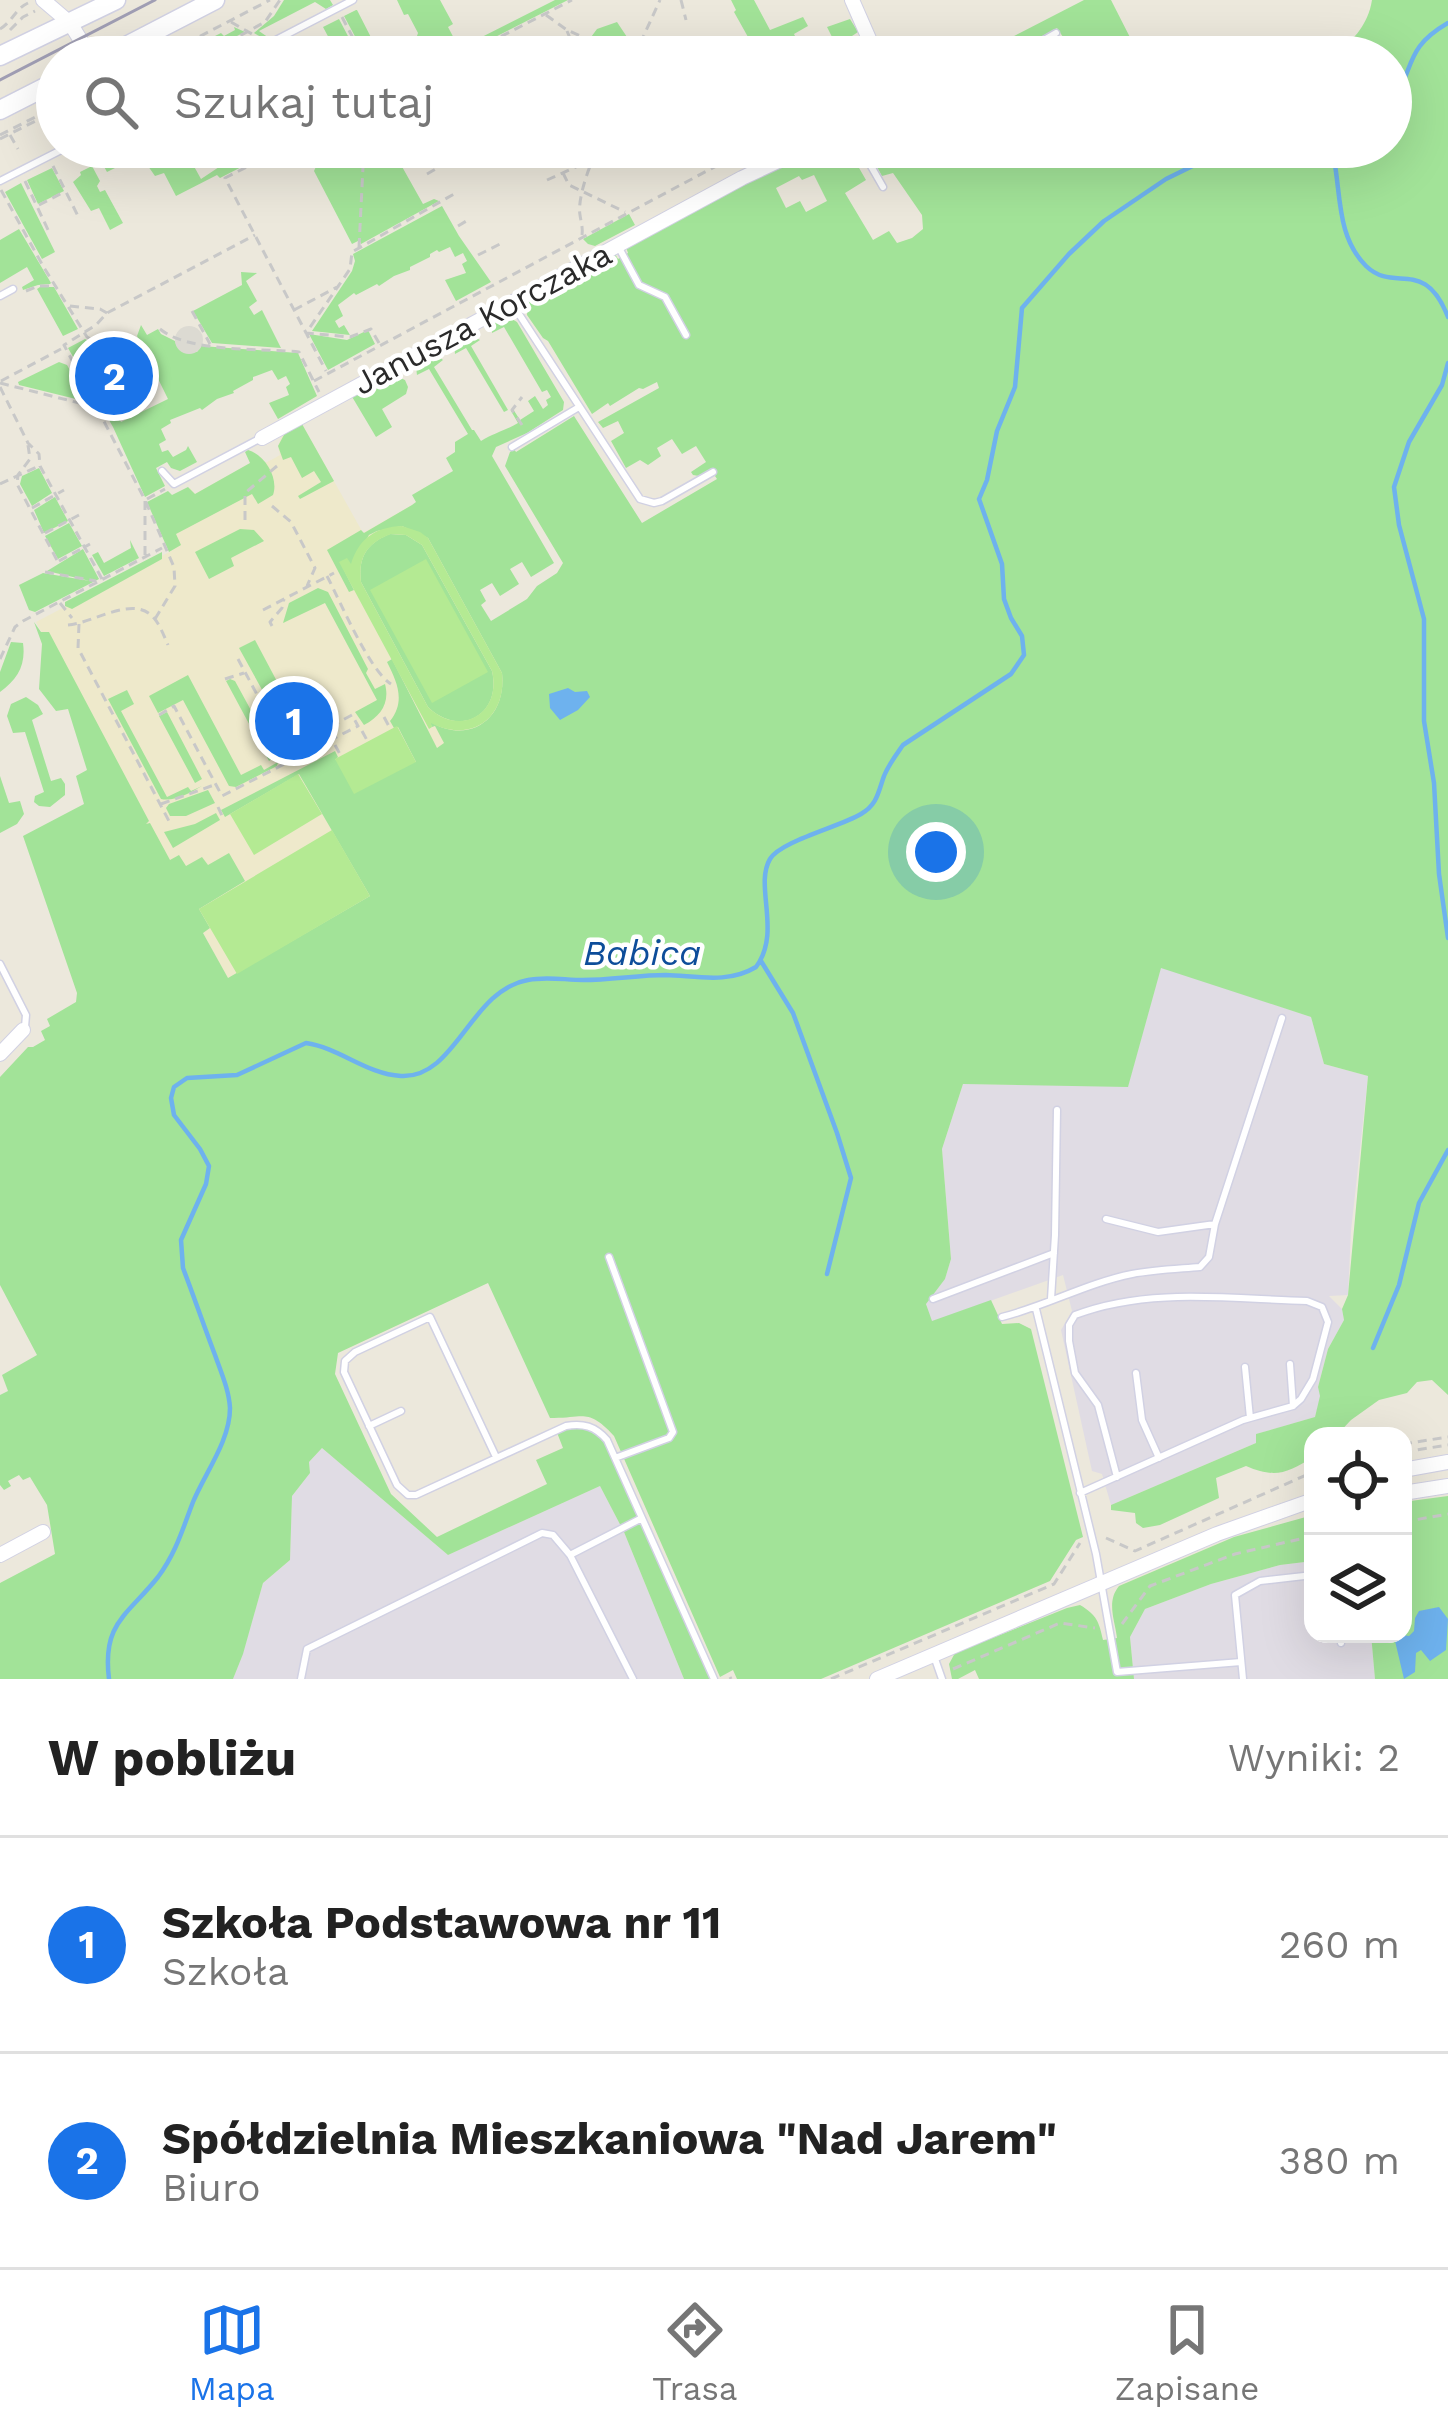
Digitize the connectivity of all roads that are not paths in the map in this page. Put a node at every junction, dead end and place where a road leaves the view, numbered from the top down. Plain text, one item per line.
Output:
1 (67, 0) edge
2 (116, 0) edge
3 (214, 0) edge
4 (353, 0) edge
5 (852, 0) edge
6 (40, 2) edge
7 (70, 23) junction
8 (1056, 33) dead end
9 (78, 36) edge
10 (145, 36) edge
11 (284, 36) edge
12 (868, 36) edge
13 (1051, 36) edge
14 (2, 43) edge
15 (36, 91) edge
16 (0, 110) edge
17 (36, 165) edge
18 (761, 168) edge
19 (872, 168) edge
20 (0, 185) edge
21 (883, 187) dead end
22 (617, 245) junction
23 (13, 289) road end
24 (0, 296) edge
25 (512, 302) junction
26 (686, 334) dead end
27 (579, 407) junction
28 (262, 438) joint
29 (512, 447) dead end
30 (162, 471) dead end
31 (712, 472) dead end
32 (0, 964) edge
33 (1282, 1018) dead end
34 (23, 1030) joint
35 (0, 1054) edge
36 (1057, 1110) dead end
37 (1106, 1219) dead end
38 (1215, 1224) junction
39 (1054, 1253) junction
40 (609, 1257) dead end
41 (933, 1299) dead end
42 (1051, 1299) junction
43 (1036, 1309) junction
44 (1003, 1317) dead end
45 (1290, 1364) dead end
46 (1245, 1367) dead end
47 (1136, 1372) dead end
48 (1293, 1406) junction
49 (401, 1411) dead end
50 (1250, 1418) junction
51 (369, 1426) junction
52 (496, 1457) junction
53 (615, 1457) junction
54 (1159, 1458) junction
55 (1448, 1462) edge
56 (1412, 1468) edge
57 (1117, 1477) junction
58 (1448, 1486) edge
59 (1412, 1491) edge
60 (1080, 1493) junction
61 (1304, 1506) edge
62 (641, 1517) junction
63 (43, 1532) dead end
64 (0, 1556) edge
65 (570, 1556) junction
66 (1304, 1576) edge
67 (1102, 1584) junction
68 (933, 1655) junction
69 (1241, 1661) junction
70 (941, 1677) edge
71 (301, 1679) edge
72 (633, 1679) edge
73 (715, 1679) edge
74 (877, 1679) edge
75 (1244, 1679) edge

1 - 7 street
2 - 7 street
3 - 10 street
4 - 11 lane
5 - 12 street
6 - 7 street
7 - 9 street
7 - 14 street
8 - 13 lane
15 - 16 street
17 - 20 lane
18 - 22 street, Janusza Korczaka
19 - 21 lane
22 - 25 street, Janusza Korczaka
22 - 26 lane
23 - 24 lane
25 - 27 lane
25 - 28 street, Janusza Korczaka
27 - 29 lane
27 - 31 lane
28 - 30 lane, Janusza Korczaka
32 - 34 lane
33 - 38 lane
34 - 35 street
36 - 39 lane
37 - 38 lane
38 - 42 lane
39 - 41 lane
39 - 42 lane
40 - 53 lane
42 - 43 lane
43 - 44 lane
43 - 60 lane
45 - 48 lane
46 - 50 lane
47 - 54 lane
48 - 50 lane
48 - 57 lane
49 - 51 lane
50 - 54 lane
51 - 52 lane
51 - 52 lane
52 - 53 lane
53 - 62 lane
54 - 57 lane
55 - 56 street
57 - 60 lane
58 - 59 street
60 - 67 lane
61 - 67 street
62 - 65 lane
62 - 73 lane
63 - 64 street
65 - 71 lane
65 - 72 lane
66 - 69 lane
67 - 68 street
67 - 69 lane
68 - 70 lane
68 - 74 street
69 - 75 lane

